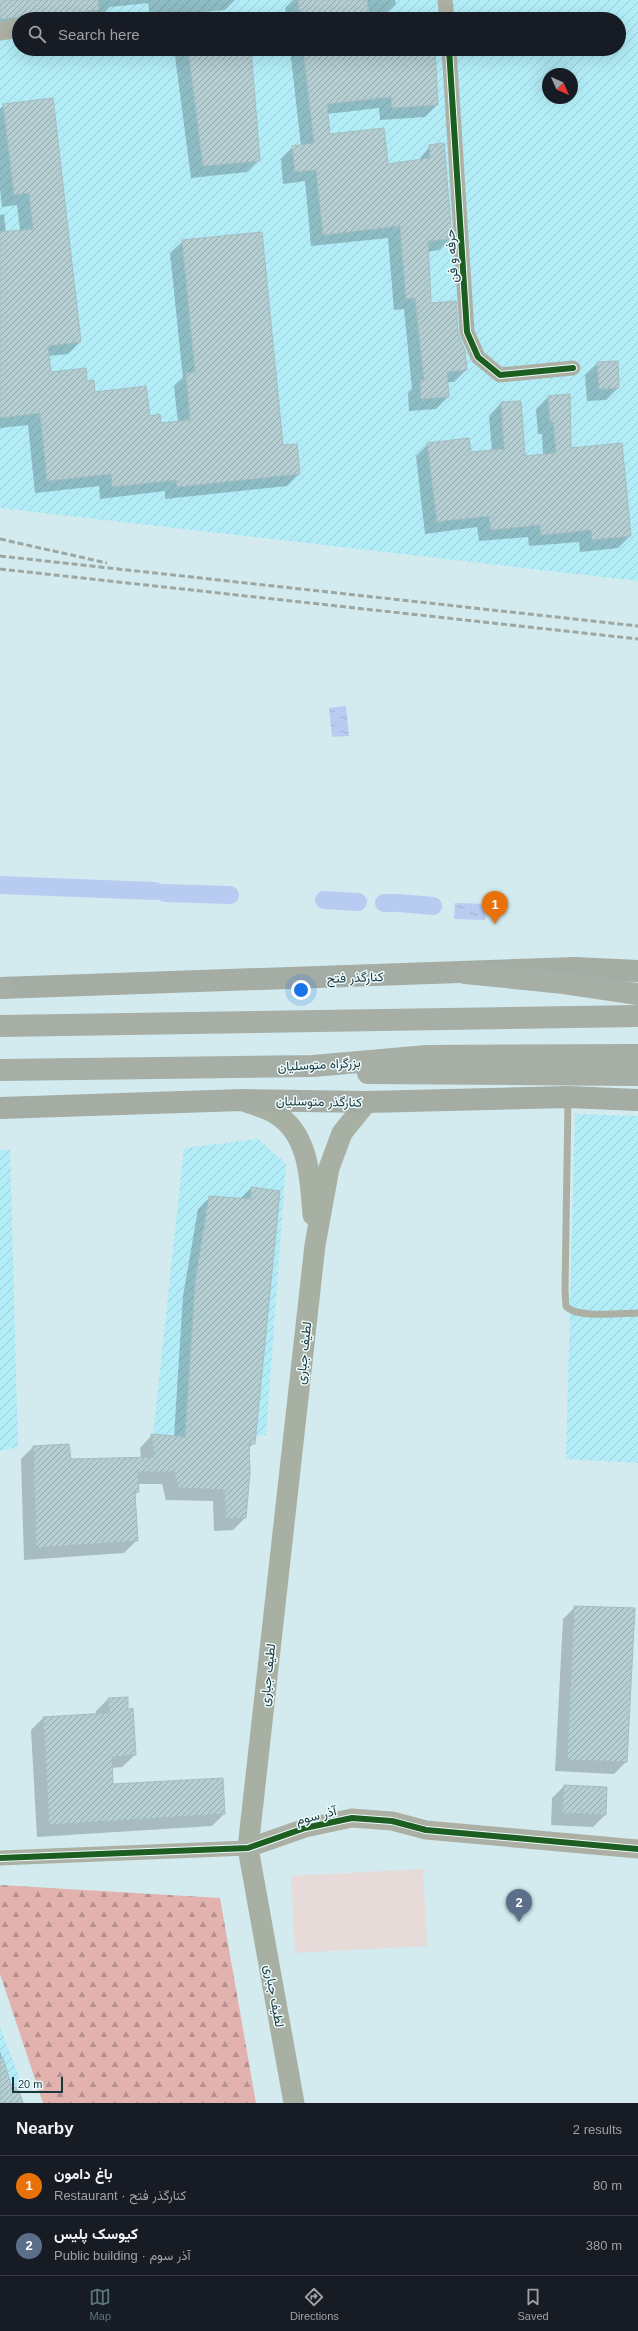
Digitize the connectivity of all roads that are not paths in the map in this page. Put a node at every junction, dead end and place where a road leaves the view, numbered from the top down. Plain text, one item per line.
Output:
1 (445, 0) edge
2 (446, 12) edge
3 (12, 29) edge
4 (0, 31) edge
5 (449, 56) edge
6 (573, 368) dead end
7 (638, 971) edge
8 (465, 973) junction
9 (1, 988) edge
10 (638, 994) edge
11 (638, 1016) edge
12 (0, 1026) edge
13 (638, 1055) edge
14 (313, 1066) junction
15 (0, 1070) edge
16 (638, 1075) edge
17 (568, 1097) junction
18 (242, 1100) junction
19 (638, 1100) edge
20 (367, 1102) junction
21 (0, 1108) edge
22 (315, 1246) junction
23 (638, 1313) edge
24 (248, 1848) junction
25 (638, 1849) edge
26 (0, 1858) edge
27 (294, 2103) edge

1 - 2 street
3 - 4 street
5 - 6 street, حرفه و فن
7 - 8 main road, کنارگذر فتح
8 - 9 main road, کنارگذر فتح
8 - 10 highway
11 - 12 highway
13 - 14 highway, بزرگراه متوسلیان
14 - 15 highway, بزرگراه متوسلیان
14 - 16 highway
17 - 19 main road, کنارگذر متوسلیان
17 - 20 main road, کنارگذر متوسلیان
17 - 23 lane
18 - 20 main road, کنارگذر متوسلیان
18 - 21 main road, کنارگذر متوسلیان
18 - 22 main road
20 - 22 main road
22 - 24 main road, لطیف جباری
24 - 25 street, آذر سوم
24 - 26 street, آذر سوم
24 - 27 main road, لطیف جباری

